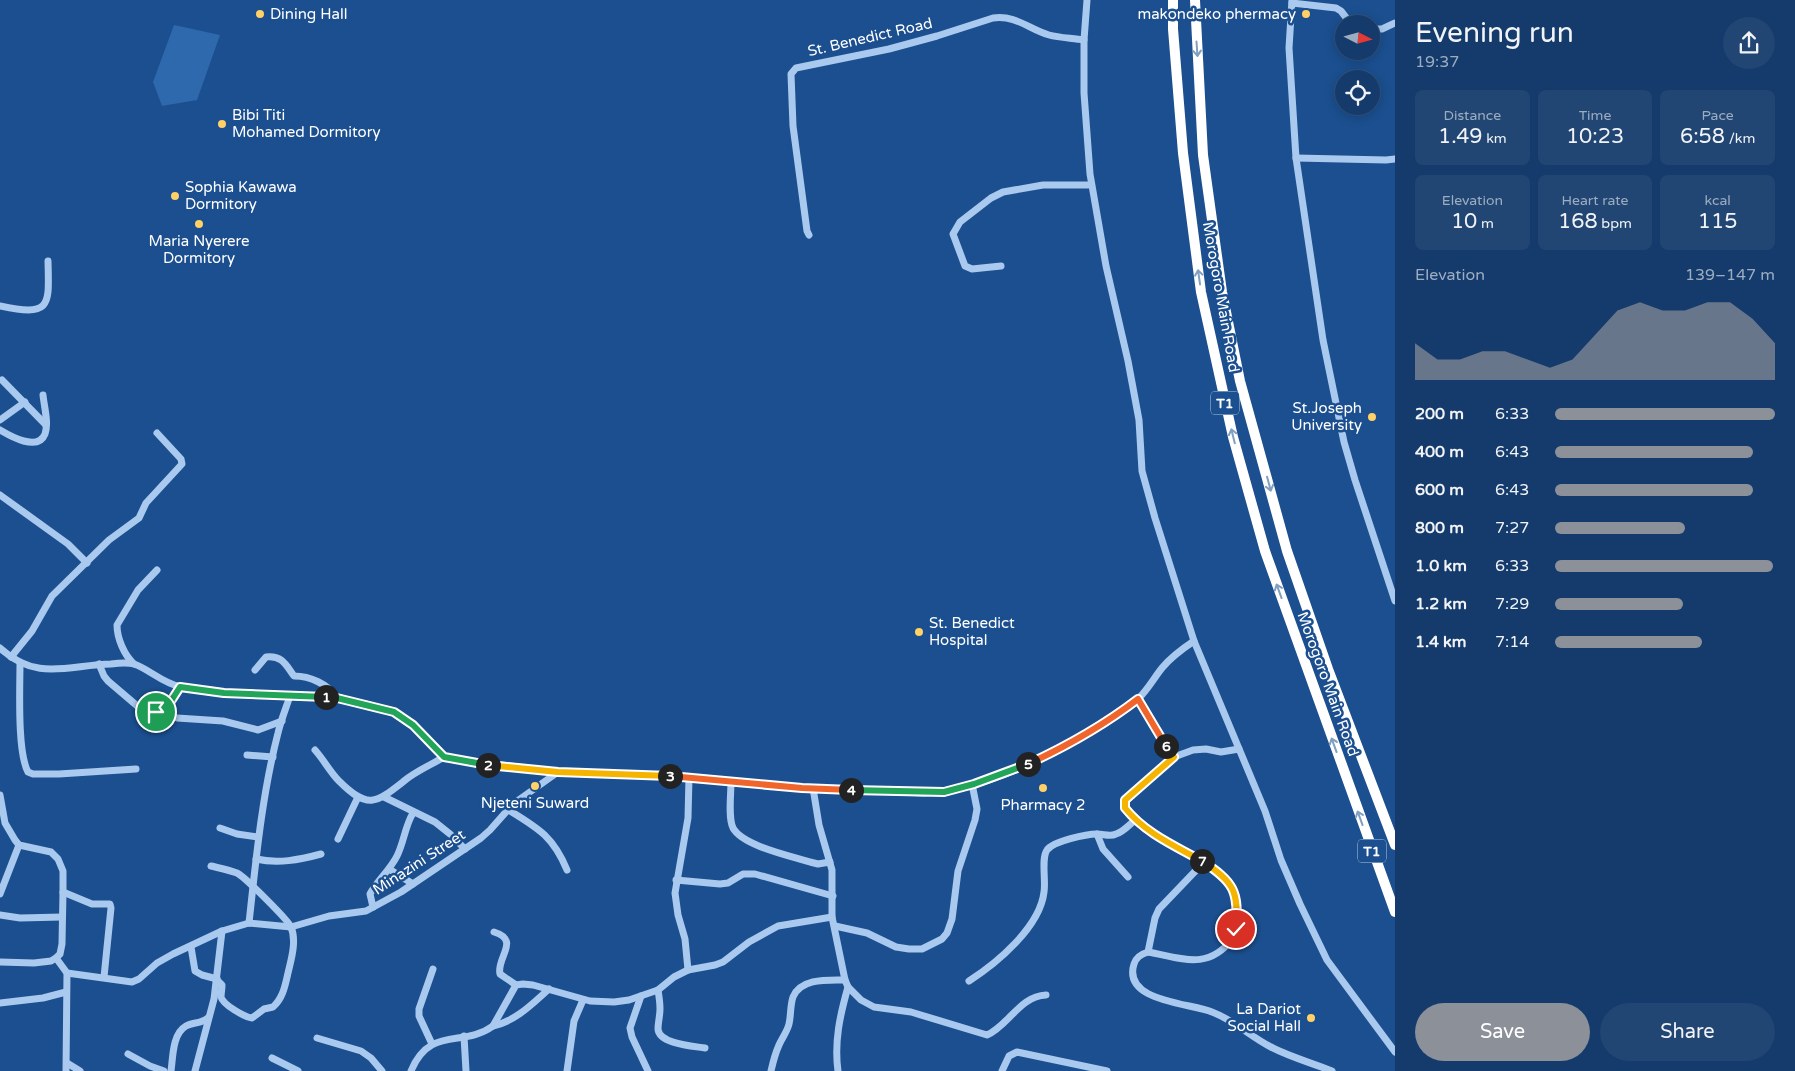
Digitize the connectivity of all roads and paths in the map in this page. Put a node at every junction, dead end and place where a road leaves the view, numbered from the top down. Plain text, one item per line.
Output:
1 (1087, 0) edge
2 (1173, 0) edge
3 (1195, 0) edge
4 (1292, 2) edge
5 (1344, 15) edge
6 (1394, 22) edge
7 (1380, 29) edge
8 (1084, 40) junction
9 (1296, 158) junction
10 (1395, 159) edge
11 (1088, 185) dead end
12 (809, 235) dead end
13 (48, 260) dead end
14 (1001, 266) dead end
15 (0, 306) edge
16 (2, 380) dead end
17 (43, 395) dead end
18 (24, 402) junction
19 (0, 420) edge
20 (46, 425) junction
21 (0, 430) edge
22 (157, 433) dead end
23 (0, 495) edge
24 (87, 563) junction
25 (157, 570) dead end
26 (1395, 601) edge
27 (1194, 641) junction
28 (1, 652) edge
29 (11, 657) junction
30 (20, 662) junction
31 (99, 664) junction
32 (134, 664) junction
33 (256, 670) dead end
34 (180, 687) junction
35 (290, 696) junction
36 (337, 698) junction
37 (1138, 699) junction
38 (156, 712) junction
39 (282, 721) junction
40 (1239, 749) junction
41 (316, 750) dead end
42 (247, 755) dead end
43 (273, 757) junction
44 (444, 757) junction
45 (1174, 757) junction
46 (136, 769) dead end
47 (558, 772) junction
48 (689, 777) junction
49 (731, 782) junction
50 (972, 784) junction
51 (813, 788) junction
52 (0, 795) edge
53 (358, 797) junction
54 (384, 797) junction
55 (507, 810) junction
56 (413, 813) junction
57 (1135, 820) junction
58 (220, 828) dead end
59 (1097, 834) junction
60 (258, 837) junction
61 (338, 839) dead end
62 (19, 845) junction
63 (1395, 845) edge
64 (465, 849) junction
65 (321, 854) dead end
66 (256, 859) junction
67 (830, 862) junction
68 (1204, 862) junction
69 (211, 866) dead end
70 (389, 869) junction
71 (567, 870) dead end
72 (1128, 877) dead end
73 (676, 880) junction
74 (413, 884) junction
75 (253, 886) junction
76 (63, 892) junction
77 (0, 894) edge
78 (833, 896) junction
79 (373, 907) junction
80 (1395, 912) edge
81 (0, 915) edge
82 (62, 917) junction
83 (832, 917) junction
84 (249, 923) junction
85 (835, 926) junction
86 (291, 927) junction
87 (222, 931) junction
88 (494, 932) dead end
89 (191, 947) junction
90 (1148, 952) junction
91 (56, 958) junction
92 (0, 962) edge
93 (433, 969) dead end
94 (688, 970) junction
95 (68, 973) junction
96 (104, 977) junction
97 (217, 979) junction
98 (969, 981) dead end
99 (846, 984) junction
100 (516, 985) junction
101 (549, 989) junction
102 (658, 990) junction
103 (66, 992) junction
104 (1046, 995) dead end
105 (641, 996) junction
106 (583, 1000) junction
107 (0, 1003) edge
108 (208, 1018) junction
109 (493, 1026) junction
110 (464, 1036) junction
111 (316, 1038) dead end
112 (432, 1044) junction
113 (705, 1048) dead end
114 (1395, 1052) edge
115 (128, 1054) dead end
116 (272, 1058) dead end
117 (66, 1069) edge
118 (80, 1071) edge
119 (164, 1071) edge
120 (171, 1071) edge
121 (195, 1071) edge
122 (298, 1071) edge
123 (382, 1071) edge
124 (411, 1071) edge
125 (466, 1071) edge
126 (567, 1071) edge
127 (648, 1071) edge
128 (771, 1071) edge
129 (838, 1071) edge
130 (1002, 1071) edge
131 (1107, 1071) edge
132 (1332, 1071) edge

1 - 8 street
80 -> 2 highway, Morogoro Main Road / T1
3 -> 63 highway, Morogoro Main Road / T1
4 - 5 street
4 - 9 street
6 - 7 street
8 - 12 street, St. Benedict Road
8 - 27 street
9 - 10 street
9 - 26 street
11 - 14 street
13 - 15 street
16 - 18 street
17 - 20 street
18 - 19 street
18 - 20 street
20 - 21 street
22 - 24 street
23 - 24 street
24 - 29 street
25 - 32 street
27 - 37 street
27 - 40 street
28 - 29 street
29 - 30 street
30 - 31 street
30 - 46 street
31 - 32 street
31 - 38 street
32 - 34 street
33 - 36 street
34 - 35 street
34 - 38 street
35 - 36 street
35 - 39 street
36 - 44 street
37 - 45 street
37 - 50 street
38 - 39 street
39 - 43 street
40 - 45 street
40 - 114 street
41 - 53 street
42 - 43 street
43 - 60 street
44 - 47 street
44 - 54 street
45 - 57 street
47 - 48 street
47 - 55 street, Minazini Street
48 - 49 street
48 - 73 street
49 - 51 street
49 - 67 street
50 - 51 street
50 - 85 street
51 - 67 street
52 - 62 street
53 - 54 street
53 - 61 street
54 - 56 street
55 - 64 street, Minazini Street
55 - 71 street
56 - 64 street
56 - 70 street
57 - 59 street
57 - 68 street
58 - 60 street
59 - 72 street
59 - 98 street
60 - 66 street
62 - 76 street
62 - 77 street
64 - 74 street, Minazini Street
65 - 66 street
66 - 75 street
67 - 78 street
68 - 90 street
68 - 90 street
69 - 75 street
70 - 74 street
70 - 79 street
73 - 78 street
73 - 94 street
74 - 79 street, Minazini Street
75 - 84 street
75 - 86 street
76 - 82 street
76 - 96 street
78 - 83 street
79 - 86 street, Minazini Street
81 - 82 street
82 - 91 street
83 - 85 street
83 - 94 street
84 - 86 street, Minazini Street
84 - 87 street, Minazini Street
85 - 99 street
86 - 97 street
87 - 89 street, Minazini Street
87 - 97 street
88 - 100 street
89 - 96 street, Minazini Street
89 - 97 street
90 - 132 street
91 - 92 street
91 - 95 street
93 - 112 street
94 - 102 street
95 - 96 street, Minazini Street
95 - 103 street
97 - 108 street
99 - 104 street
99 - 128 street
99 - 129 street
100 - 101 street
100 - 109 street
101 - 106 street
101 - 109 street
102 - 105 street
102 - 113 street
103 - 107 street
103 - 117 street
105 - 106 street
105 - 127 street
106 - 126 street
108 - 120 street
108 - 121 street
109 - 110 street
110 - 112 street
110 - 125 street
111 - 123 street
112 - 124 street
115 - 119 street
116 - 122 street
117 - 118 street
130 - 131 street

